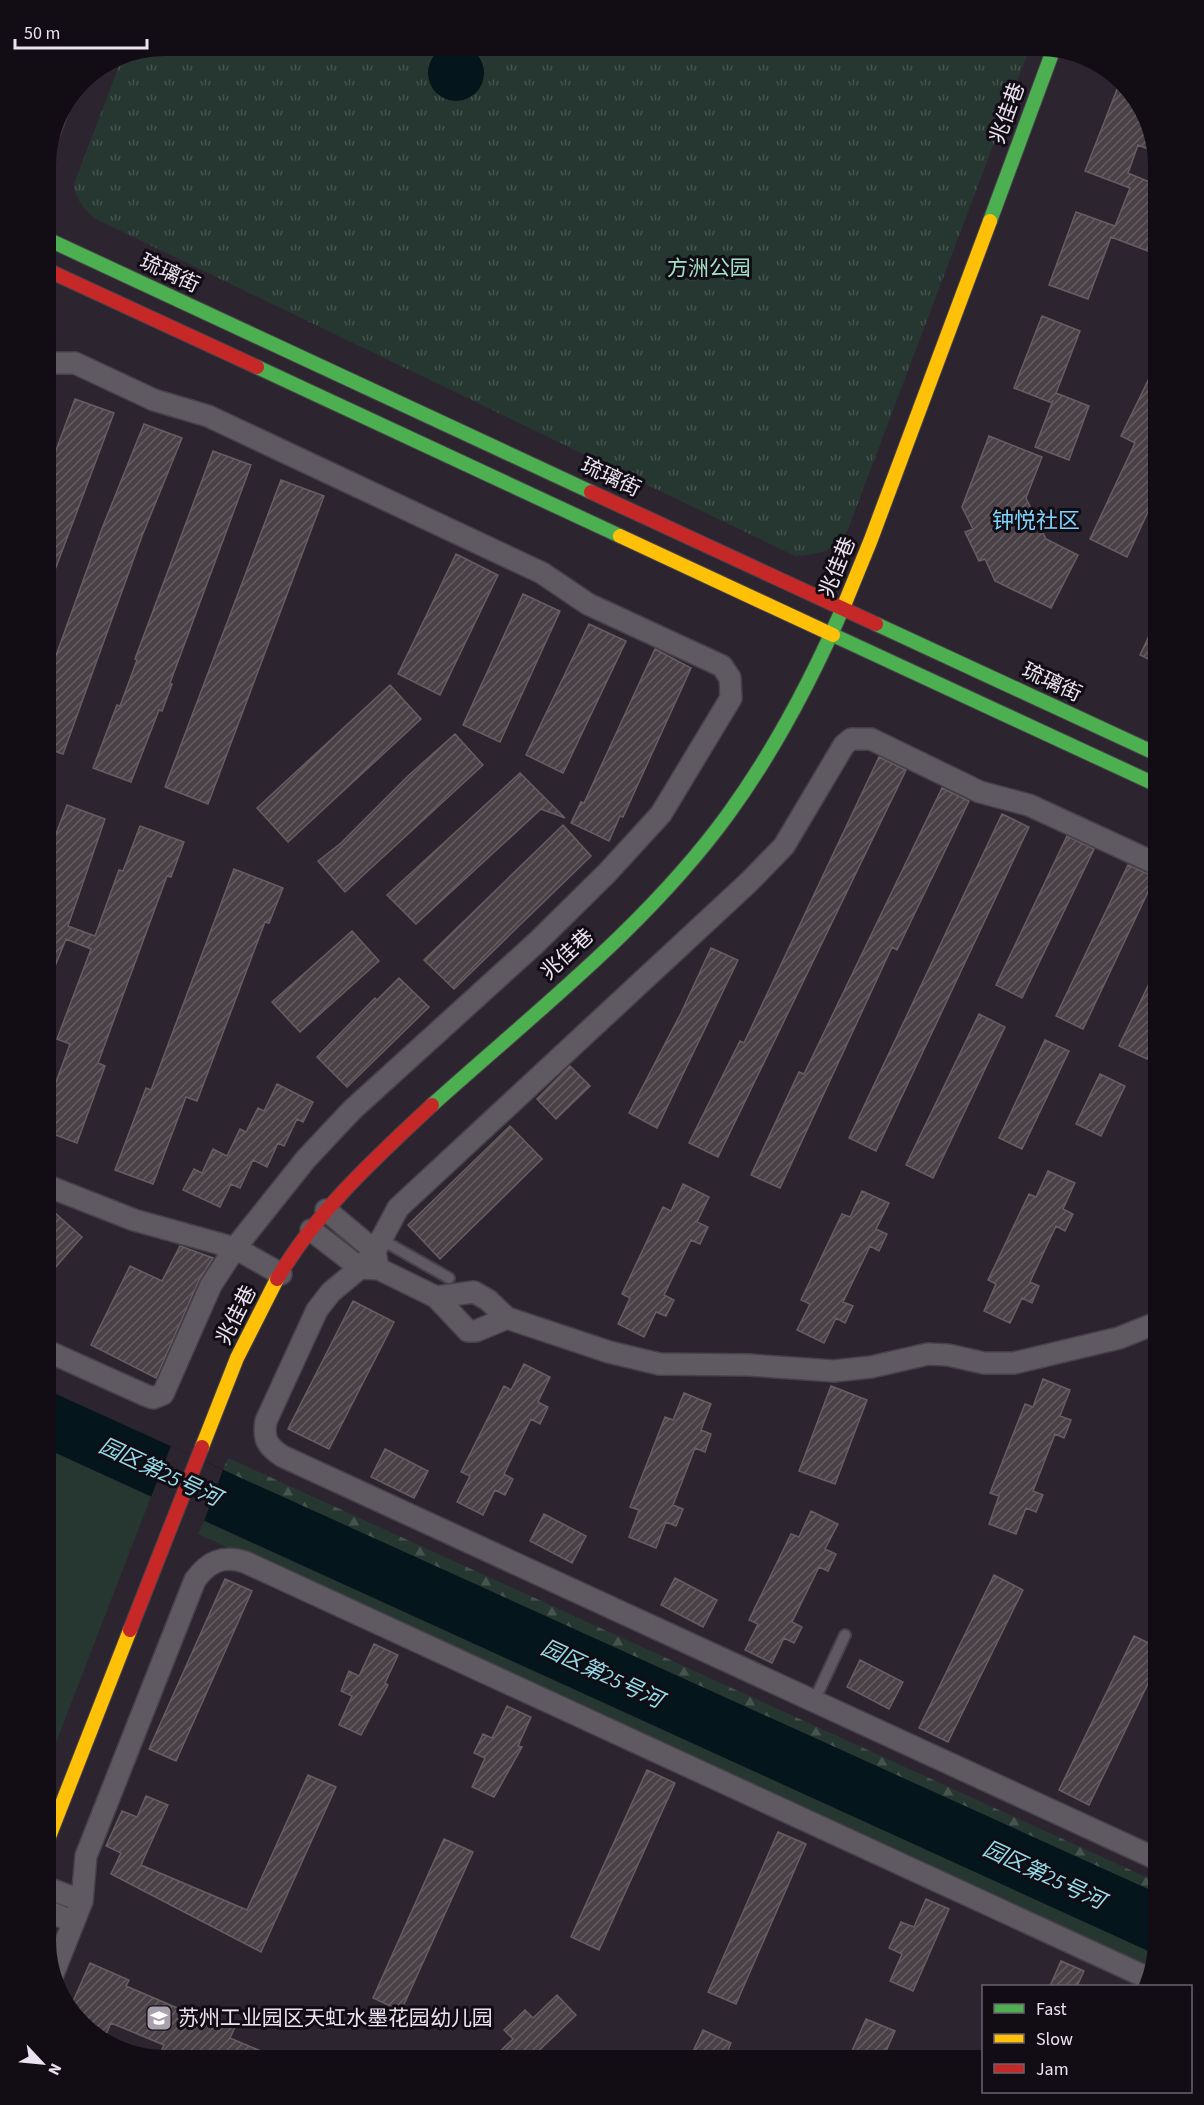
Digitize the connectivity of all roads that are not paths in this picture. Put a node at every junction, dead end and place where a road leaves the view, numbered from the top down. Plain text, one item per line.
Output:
1 (1051, 57) edge
2 (56, 243) edge
3 (56, 274) edge
4 (56, 363) edge
5 (844, 608) junction
6 (832, 633) junction
7 (1148, 750) edge
8 (1148, 781) edge
9 (1148, 861) edge
10 (56, 1189) edge
11 (326, 1210) junction
12 (310, 1230) junction
13 (235, 1248) junction
14 (374, 1257) junction
15 (281, 1274) junction
16 (449, 1278) dead end
17 (436, 1298) junction
18 (507, 1318) junction
19 (1148, 1326) edge
20 (56, 1355) edge
21 (846, 1635) dead end
22 (814, 1701) junction
23 (56, 1819) edge
24 (1148, 1855) edge
25 (56, 1891) edge
26 (82, 1901) junction
27 (56, 1915) edge
28 (74, 1922) junction
29 (58, 1962) edge
30 (1142, 1975) edge

1 - 5 main road, 兆佳巷
2 - 5 main road, 琉璃街
3 - 6 main road
4 - 13 street
5 - 6 main road, 兆佳巷
5 - 7 main road, 琉璃街
6 - 8 main road
6 - 11 main road, 兆佳巷
9 - 14 street
10 - 13 street
11 - 12 main road, 兆佳巷
11 - 14 street
12 - 14 street
12 - 15 main road, 兆佳巷
13 - 15 street
13 - 20 street
14 - 16 lane
14 - 17 street
14 - 22 street
15 - 23 main road, 兆佳巷
17 - 18 street
17 - 18 street
18 - 19 street
21 - 22 lane
22 - 24 street
25 - 26 street
26 - 28 street
26 - 30 street
27 - 28 street
28 - 29 street

